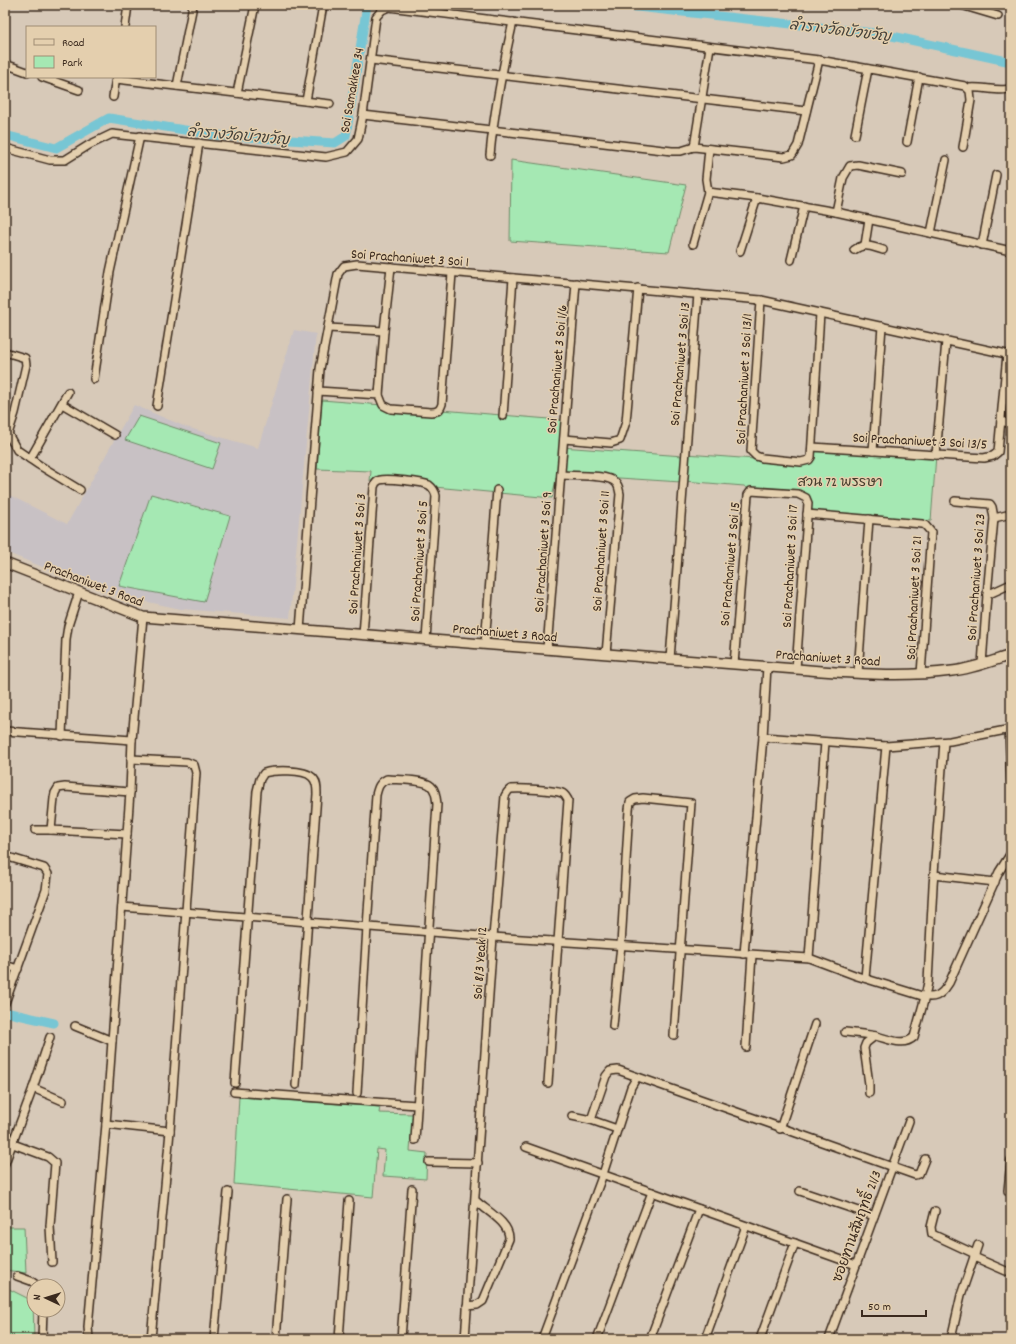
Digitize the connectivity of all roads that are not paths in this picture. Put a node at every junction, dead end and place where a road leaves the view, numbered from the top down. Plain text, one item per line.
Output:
1 (128, 5) edge
2 (193, 5) edge
3 (255, 5) edge
4 (323, 5) edge
5 (961, 5) edge
6 (998, 16) dead end
7 (513, 22) junction
8 (125, 26) edge
9 (710, 46) junction
10 (371, 60) junction
11 (819, 60) junction
12 (5, 64) edge
13 (868, 69) junction
14 (26, 72) edge
15 (501, 76) junction
16 (919, 77) junction
17 (45, 78) edge
18 (116, 78) edge
19 (176, 86) junction
20 (969, 88) junction
21 (1011, 88) edge
22 (79, 90) dead end
23 (237, 93) junction
24 (113, 96) dead end
25 (701, 99) junction
26 (306, 101) junction
27 (330, 104) dead end
28 (806, 111) junction
29 (363, 115) junction
30 (492, 130) junction
31 (855, 135) dead end
32 (140, 136) junction
33 (907, 142) dead end
34 (198, 143) junction
35 (694, 147) junction
36 (963, 147) dead end
37 (5, 148) edge
38 (709, 149) junction
39 (490, 155) dead end
40 (946, 160) dead end
41 (902, 174) dead end
42 (996, 175) dead end
43 (708, 192) junction
44 (757, 198) junction
45 (804, 206) junction
46 (836, 212) junction
47 (869, 219) junction
48 (931, 233) junction
49 (693, 244) dead end
50 (865, 245) junction
51 (982, 245) junction
52 (854, 250) dead end
53 (883, 250) dead end
54 (740, 251) dead end
55 (1011, 251) edge
56 (791, 260) dead end
57 (391, 267) junction
58 (452, 272) junction
59 (513, 278) junction
60 (576, 283) junction
61 (638, 288) junction
62 (698, 294) junction
63 (761, 300) junction
64 (820, 313) junction
65 (882, 326) junction
66 (328, 328) junction
67 (384, 331) junction
68 (946, 341) junction
69 (5, 352) edge
70 (1009, 354) edge
71 (94, 379) dead end
72 (318, 391) junction
73 (68, 392) dead end
74 (379, 395) junction
75 (62, 404) junction
76 (157, 406) dead end
77 (503, 416) dead end
78 (1001, 421) junction
79 (1011, 424) edge
80 (6, 433) edge
81 (115, 435) dead end
82 (564, 439) junction
83 (812, 447) junction
84 (873, 451) junction
85 (936, 455) junction
86 (562, 457) joint
87 (30, 459) junction
88 (561, 475) junction
89 (406, 481) joint
90 (80, 490) dead end
91 (497, 490) dead end
92 (774, 493) joint
93 (955, 501) dead end
94 (807, 514) junction
95 (1011, 514) edge
96 (994, 518) junction
97 (869, 519) junction
98 (5, 563) edge
99 (1011, 584) edge
100 (79, 592) junction
101 (987, 595) junction
102 (143, 617) junction
103 (300, 630) junction
104 (363, 635) junction
105 (426, 640) junction
106 (485, 644) junction
107 (547, 649) junction
108 (606, 654) junction
109 (1011, 655) edge
110 (670, 659) junction
111 (734, 664) junction
112 (982, 664) junction
113 (767, 666) junction
114 (796, 669) junction
115 (858, 673) junction
116 (921, 674) junction
117 (1010, 729) edge
118 (5, 731) edge
119 (62, 736) junction
120 (763, 737) junction
121 (132, 740) junction
122 (825, 742) junction
123 (944, 742) junction
124 (886, 746) junction
125 (131, 759) junction
126 (1011, 781) edge
127 (130, 792) junction
128 (35, 830) dead end
129 (51, 830) junction
130 (127, 834) junction
131 (1011, 853) edge
132 (5, 856) edge
133 (934, 875) junction
134 (995, 882) junction
135 (122, 907) junction
136 (185, 912) junction
137 (247, 917) junction
138 (308, 921) junction
139 (367, 927) junction
140 (428, 931) junction
141 (493, 937) junction
142 (558, 940) junction
143 (621, 945) junction
144 (681, 949) junction
145 (744, 954) junction
146 (752, 955) junction
147 (809, 958) junction
148 (5, 965) edge
149 (18, 969) junction
150 (866, 978) junction
151 (925, 997) junction
152 (5, 1003) edge
153 (815, 1024) dead end
154 (75, 1026) dead end
155 (613, 1026) dead end
156 (845, 1032) dead end
157 (674, 1035) dead end
158 (875, 1036) junction
159 (50, 1037) dead end
160 (112, 1041) junction
161 (746, 1047) dead end
162 (637, 1077) junction
163 (235, 1083) dead end
164 (548, 1083) dead end
165 (296, 1085) dead end
166 (33, 1088) junction
167 (234, 1092) dead end
168 (357, 1093) dead end
169 (869, 1093) dead end
170 (64, 1101) dead end
171 (417, 1105) junction
172 (572, 1116) dead end
173 (591, 1120) junction
174 (909, 1121) dead end
175 (106, 1124) junction
176 (616, 1129) junction
177 (780, 1129) junction
178 (170, 1131) junction
179 (415, 1140) dead end
180 (5, 1141) edge
181 (12, 1144) junction
182 (526, 1146) dead end
183 (925, 1159) dead end
184 (1011, 1160) edge
185 (429, 1162) dead end
186 (5, 1163) edge
187 (478, 1163) junction
188 (891, 1167) junction
189 (602, 1174) junction
190 (412, 1189) dead end
191 (800, 1190) dead end
192 (228, 1192) dead end
193 (652, 1192) junction
194 (1011, 1193) edge
195 (287, 1199) dead end
196 (350, 1200) dead end
197 (476, 1202) junction
198 (699, 1209) junction
199 (935, 1211) dead end
200 (874, 1216) junction
201 (746, 1226) junction
202 (795, 1243) junction
203 (978, 1245) dead end
204 (974, 1256) junction
205 (52, 1262) dead end
206 (856, 1265) junction
207 (1006, 1271) dead end
208 (17, 1276) dead end
209 (26, 1279) edge
210 (467, 1306) junction
211 (43, 1318) edge
212 (42, 1339) edge
213 (89, 1339) edge
214 (151, 1339) edge
215 (214, 1339) edge
216 (276, 1339) edge
217 (338, 1339) edge
218 (401, 1339) edge
219 (465, 1339) edge
220 (542, 1339) edge
221 (597, 1339) edge
222 (650, 1339) edge
223 (706, 1339) edge
224 (760, 1339) edge
225 (829, 1339) edge
226 (950, 1339) edge

1 - 8 street
2 - 19 street
3 - 23 street
4 - 26 street
5 - 6 street
7 - 9 street, Soi Samakkee 34
7 - 10 street, Soi Samakkee 34
7 - 15 street
9 - 11 street, Soi Samakkee 34
9 - 25 street
10 - 15 street
10 - 29 street, Soi Samakkee 34
11 - 13 street, Soi Samakkee 34
11 - 28 street
12 - 14 street
13 - 16 street, Soi Samakkee 34
13 - 31 street
15 - 25 street
15 - 30 street
16 - 20 street, Soi Samakkee 34
16 - 33 street
17 - 22 street
18 - 19 street
18 - 24 street
19 - 23 street
20 - 21 street, Soi Samakkee 34
20 - 36 street
23 - 26 street
25 - 28 street
25 - 35 street
26 - 27 street
28 - 38 street
29 - 30 street
29 - 34 street, Soi Samakkee 34
30 - 35 street
30 - 39 street
32 - 34 street, Soi Samakkee 34
32 - 37 street, Soi Samakkee 34
32 - 71 street
34 - 76 street
35 - 38 street
38 - 43 street
40 - 48 street
41 - 46 street
42 - 51 street
43 - 44 street
43 - 49 street
44 - 45 street
44 - 54 street
45 - 46 street
45 - 56 street
46 - 47 street
47 - 48 street
47 - 50 street
48 - 51 street
50 - 52 street
50 - 53 street
51 - 55 street
57 - 58 street, Soi Prachaniwet 3 Soi 1
57 - 66 street, Soi Prachaniwet 3 Soi 1
57 - 67 street
58 - 59 street, Soi Prachaniwet 3 Soi 1
58 - 74 street
59 - 60 street, Soi Prachaniwet 3 Soi 1
59 - 77 street
60 - 61 street, Soi Prachaniwet 3 Soi 1
60 - 82 street, Soi Prachaniwet 3 Soi 1/6
61 - 62 street, Soi Prachaniwet 3 Soi 1
61 - 82 street
62 - 63 street, Soi Prachaniwet 3 Soi 13
62 - 110 street, Soi Prachaniwet 3 Soi 13
63 - 64 street, Soi Prachaniwet 3 Soi 13
63 - 83 street, Soi Prachaniwet 3 Soi 13/1
64 - 65 street, Soi Prachaniwet 3 Soi 13
64 - 83 street
65 - 68 street, Soi Prachaniwet 3 Soi 13
65 - 84 street
66 - 67 street
66 - 72 street, Soi Prachaniwet 3 Soi 1
67 - 74 street
68 - 70 street, Soi Prachaniwet 3 Soi 13
68 - 85 street
69 - 80 street
70 - 78 street, Soi Prachaniwet 3 Soi 13/5
72 - 74 street
72 - 103 street, Soi Prachaniwet 3 Soi 1
73 - 75 street
75 - 81 street
75 - 87 street
78 - 79 street
78 - 85 street, Soi Prachaniwet 3 Soi 13/5
80 - 87 street
82 - 86 street, Soi Prachaniwet 3 Soi 1/6
83 - 84 street, Soi Prachaniwet 3 Soi 13/5
84 - 85 street, Soi Prachaniwet 3 Soi 13/5
86 - 88 street, Soi Prachaniwet 3 Soi 9
87 - 90 street
88 - 107 street, Soi Prachaniwet 3 Soi 9
88 - 108 street, Soi Prachaniwet 3 Soi 11
89 - 104 street, Soi Prachaniwet 3 Soi 3
89 - 105 street, Soi Prachaniwet 3 Soi 5
91 - 106 street
92 - 94 street, Soi Prachaniwet 3 Soi 17
92 - 111 street, Soi Prachaniwet 3 Soi 15
93 - 96 street, Soi Prachaniwet 3 Soi 23
94 - 97 street, Soi Prachaniwet 3 Soi 21
94 - 114 street, Soi Prachaniwet 3 Soi 17
95 - 96 street
96 - 101 street, Soi Prachaniwet 3 Soi 23
97 - 115 street
97 - 116 street, Soi Prachaniwet 3 Soi 21
98 - 100 street, Prachaniwet 3 Road
99 - 101 street
100 - 102 street, Prachaniwet 3 Road
100 - 119 street
101 - 112 street, Soi Prachaniwet 3 Soi 23
102 - 103 street, Prachaniwet 3 Road
102 - 121 street
103 - 104 street, Prachaniwet 3 Road
104 - 105 street, Prachaniwet 3 Road
105 - 106 street, Prachaniwet 3 Road
106 - 107 street, Prachaniwet 3 Road
107 - 108 street, Prachaniwet 3 Road
108 - 110 street, Prachaniwet 3 Road
109 - 112 street, Prachaniwet 3 Road
110 - 111 street, Prachaniwet 3 Road
111 - 113 street, Prachaniwet 3 Road
112 - 116 street, Prachaniwet 3 Road
113 - 114 street, Prachaniwet 3 Road
113 - 120 street
114 - 115 street, Prachaniwet 3 Road
115 - 116 street, Prachaniwet 3 Road
117 - 123 street
117 - 126 street
118 - 119 street
119 - 121 street
120 - 122 street
120 - 145 street
121 - 125 street
122 - 124 street
122 - 147 street
123 - 124 street
123 - 133 street
124 - 150 street
125 - 127 street
125 - 136 street
127 - 129 street
127 - 130 street
128 - 129 street
129 - 130 street
130 - 135 street
131 - 134 street
132 - 149 street
133 - 134 street
133 - 151 street
134 - 151 street
135 - 136 street
135 - 160 street
136 - 137 street
136 - 178 street
137 - 138 street
137 - 138 street
137 - 163 street
138 - 139 street
138 - 165 street
139 - 140 street
139 - 140 street
139 - 168 street
140 - 141 street
140 - 171 street
141 - 142 street
141 - 142 street, Soi 8/3 Yeak 12
141 - 187 street, Soi 8/3 Yeak 12
142 - 143 street
142 - 164 street
143 - 144 street
143 - 144 street
143 - 155 street
144 - 145 street
144 - 157 street
145 - 146 street
146 - 147 street
146 - 161 street
147 - 150 street
148 - 149 street
149 - 152 street
150 - 151 street
151 - 158 street
153 - 177 street
154 - 160 street
156 - 158 street
158 - 169 street
159 - 166 street
160 - 175 street
162 - 173 street
162 - 176 street
162 - 177 street
166 - 170 street
166 - 181 street
167 - 171 street
171 - 179 street
172 - 173 street
173 - 176 street
174 - 188 street, ซอยทานสัมฤทธิ์ 21/3
175 - 178 street
175 - 213 street
176 - 189 street
177 - 188 street
178 - 214 street
180 - 181 street
181 - 186 street
181 - 205 street
182 - 189 street
183 - 188 street
184 - 194 street
185 - 187 street
187 - 197 street, Soi 8/3 Yeak 12
188 - 200 street, ซอยทานสัมฤทธิ์ 21/3
189 - 193 street
189 - 220 street
190 - 218 street
191 - 200 street
192 - 215 street
193 - 198 street
193 - 221 street
195 - 216 street
196 - 217 street
197 - 210 street, Soi 8/3 Yeak 12
197 - 210 street
198 - 201 street
198 - 222 street
199 - 204 street
200 - 206 street, ซอยทานสัมฤทธิ์ 21/3
201 - 202 street
201 - 223 street
202 - 206 street
202 - 224 street
203 - 204 street
204 - 207 street
204 - 226 street
206 - 225 street, ซอยทานสัมฤทธิ์ 21/3
208 - 209 street
210 - 219 street, Soi 8/3 Yeak 12
211 - 212 street

